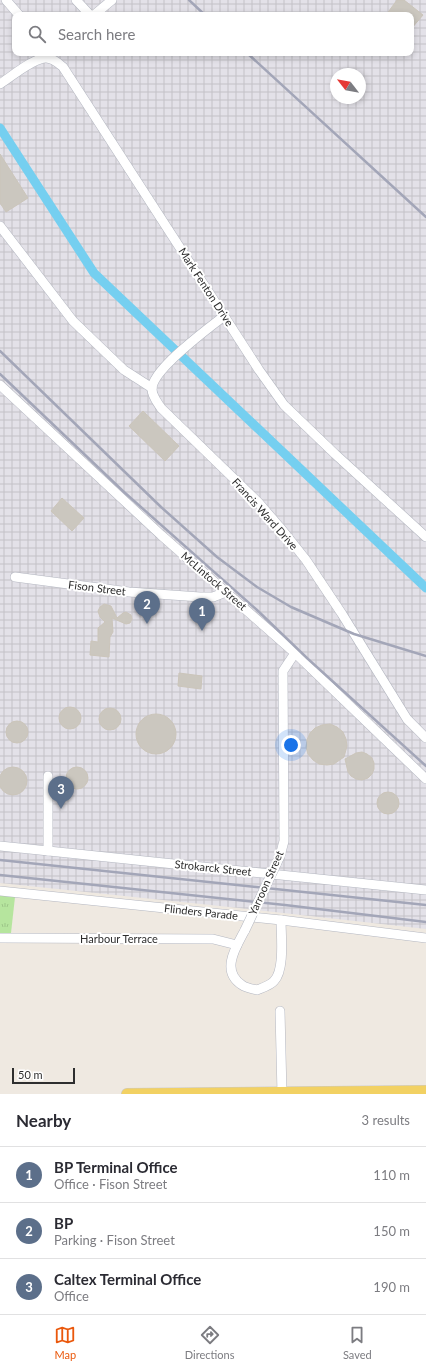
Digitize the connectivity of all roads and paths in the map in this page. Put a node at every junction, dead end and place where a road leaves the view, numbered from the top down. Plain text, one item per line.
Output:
1 (6, 0) edge
2 (76, 0) edge
3 (112, 0) edge
4 (16, 12) edge
5 (87, 12) edge
6 (98, 12) edge
7 (50, 56) edge
8 (53, 56) edge
9 (0, 84) edge
10 (0, 226) edge
11 (224, 316) junction
12 (0, 385) edge
13 (152, 388) junction
14 (426, 537) edge
15 (15, 577) dead end
16 (226, 592) junction
17 (295, 653) junction
18 (426, 738) edge
19 (48, 776) dead end
20 (426, 779) edge
21 (0, 846) edge
22 (48, 851) junction
23 (426, 890) edge
24 (0, 891) edge
25 (281, 920) junction
26 (0, 938) edge
27 (426, 938) edge
28 (237, 945) junction
29 (280, 1011) dead end
30 (426, 1091) edge
31 (282, 1093) edge
32 (127, 1094) edge

1 - 4 street
2 - 5 street
3 - 6 street
7 - 9 street, Mark Fenton Drive
8 - 11 street, Mark Fenton Drive
10 - 13 street
11 - 13 street
11 - 14 street, Mark Fenton Drive
12 - 16 street, McLintock Street
13 - 18 street, Francis Ward Drive
15 - 16 street, Fison Street
16 - 17 street, McLintock Street
17 - 20 street, McLintock Street
17 - 28 street, Yarroon Street, bridge
19 - 22 street
21 - 22 street, Strokarck Street
22 - 23 street, Strokarck Street
24 - 25 street, Flinders Parade
25 - 27 street, Flinders Parade
25 - 28 street, Yarroon Street
26 - 28 street, Harbour Terrace
29 - 31 street
30 - 31 main road
31 - 32 main road

